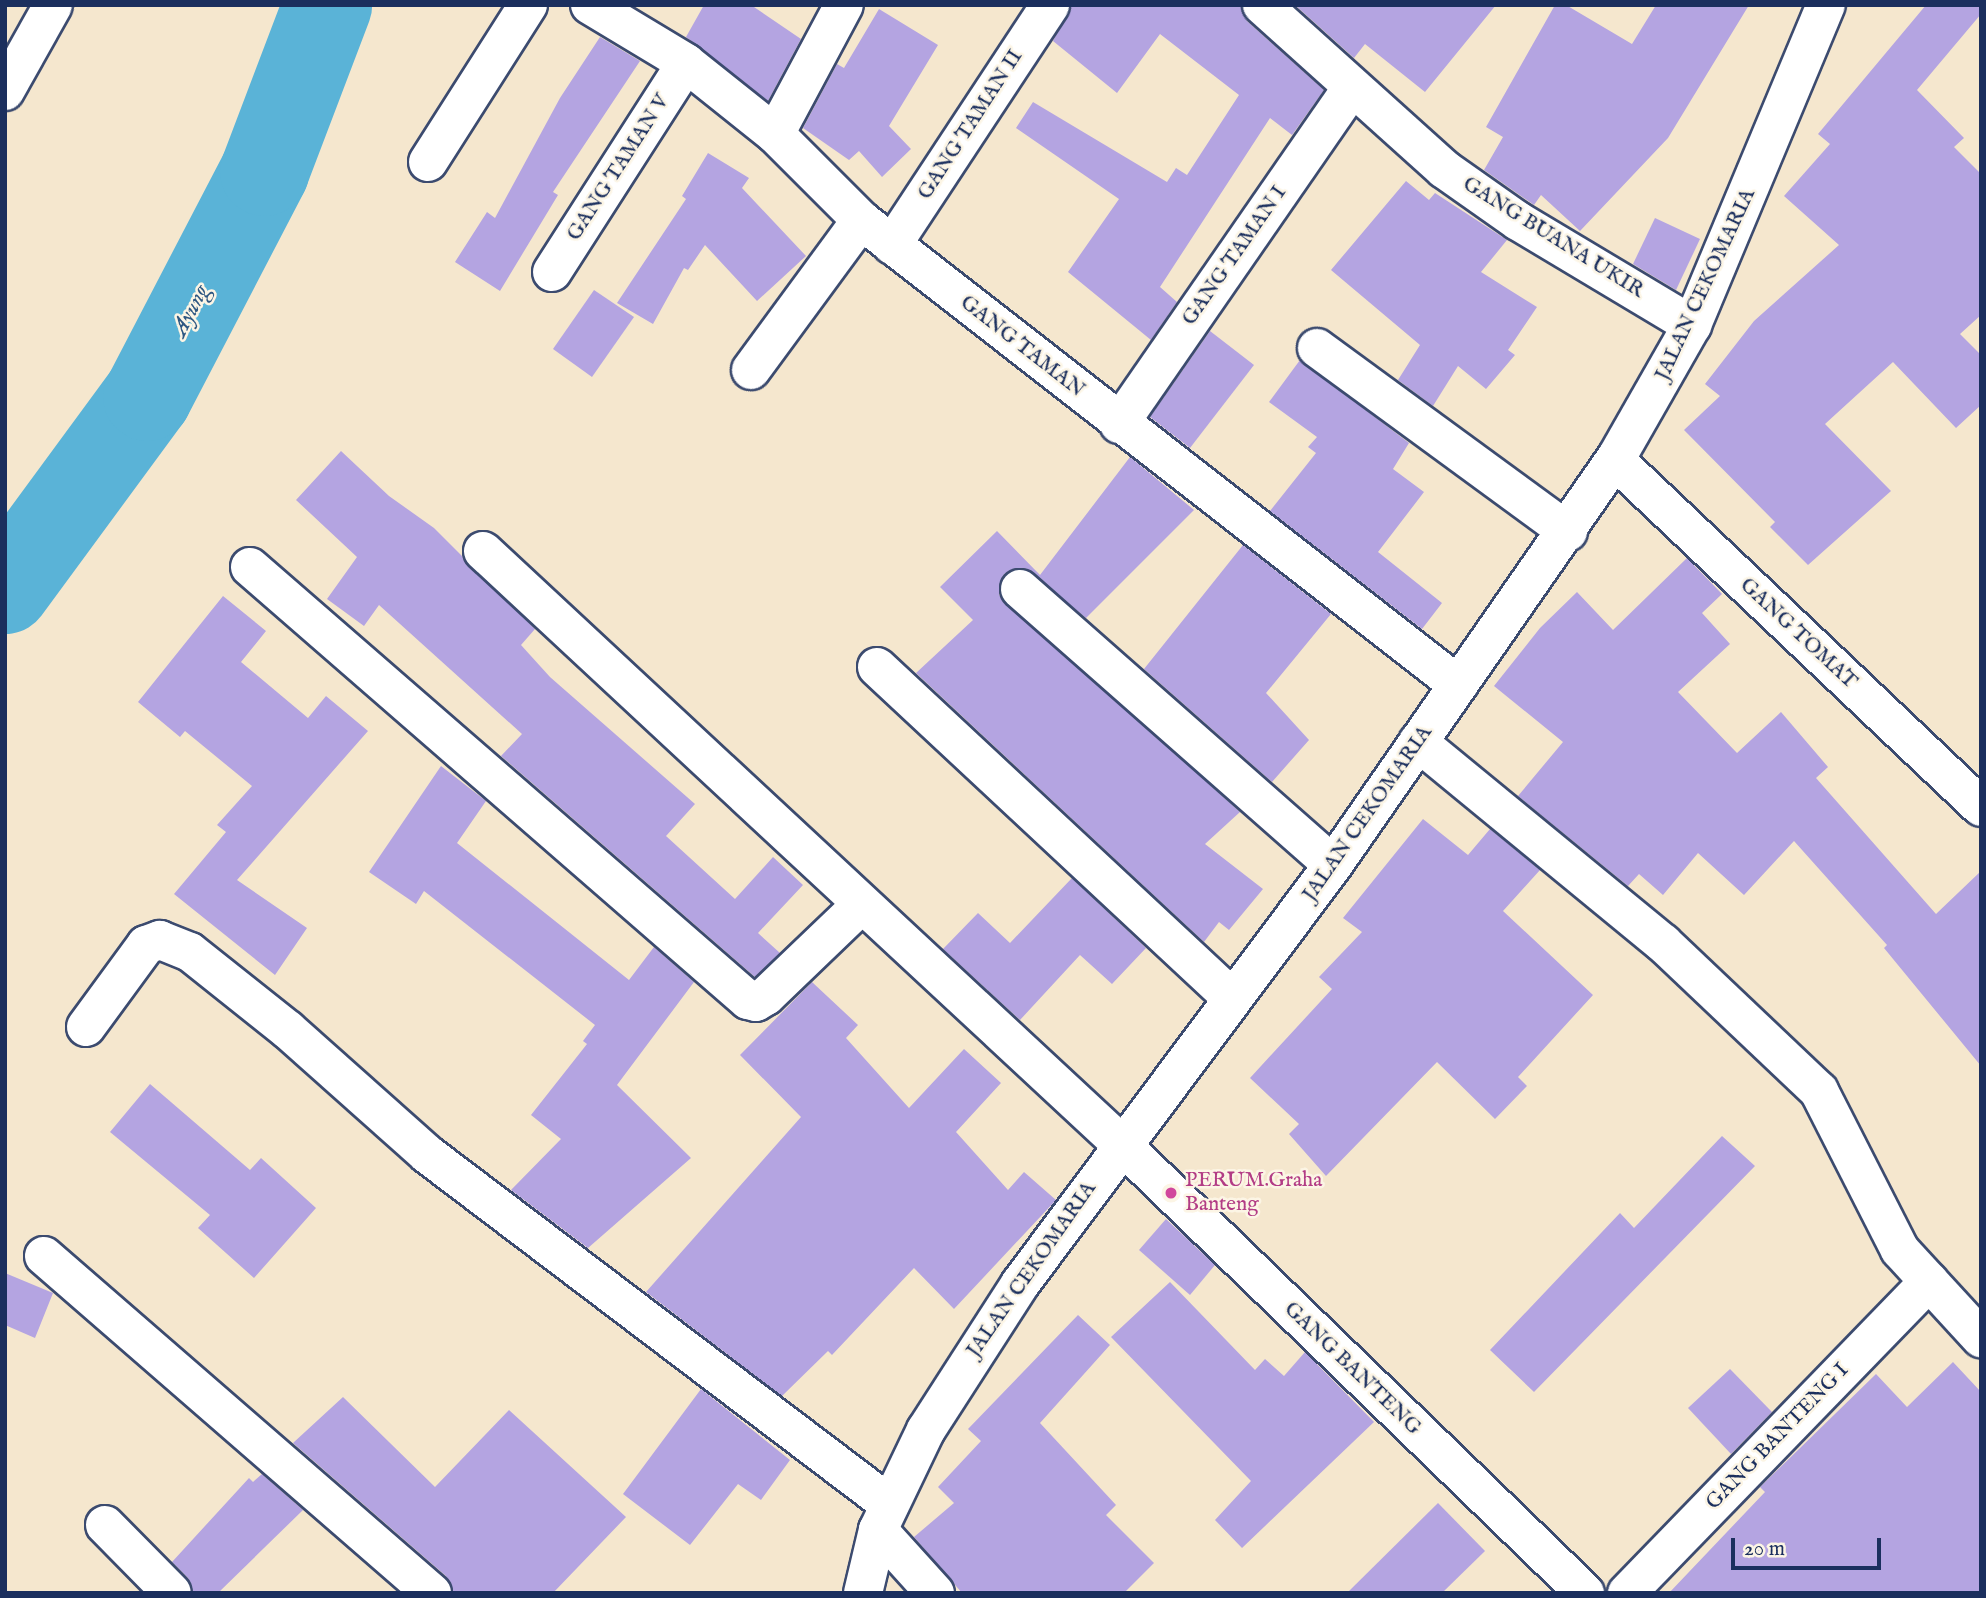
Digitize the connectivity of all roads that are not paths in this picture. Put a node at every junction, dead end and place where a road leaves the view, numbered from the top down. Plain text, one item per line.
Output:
1 (52, 5) edge
2 (528, 5) edge
3 (590, 5) edge
4 (844, 5) edge
5 (1051, 5) edge
6 (1262, 5) edge
7 (1826, 5) edge
8 (686, 63) junction
9 (1351, 89) junction
10 (5, 91) edge
11 (775, 134) junction
12 (428, 162) dead end
13 (861, 220) junction
14 (892, 245) junction
15 (552, 272) dead end
16 (1692, 325) junction
17 (1317, 348) dead end
18 (751, 370) dead end
19 (1119, 424) junction
20 (1615, 460) junction
21 (1568, 532) junction
22 (483, 551) dead end
23 (250, 567) dead end
24 (1020, 589) dead end
25 (877, 667) dead end
26 (1458, 685) junction
27 (1418, 742) junction
28 (1981, 807) edge
29 (1333, 865) junction
30 (862, 905) junction
31 (1232, 998) junction
32 (86, 1027) dead end
33 (1120, 1143) junction
34 (44, 1256) dead end
35 (1928, 1281) junction
36 (1981, 1339) edge
37 (883, 1517) junction
38 (105, 1525) dead end
39 (172, 1593) edge
40 (432, 1593) edge
41 (863, 1593) edge
42 (935, 1593) edge
43 (1585, 1593) edge
44 (1627, 1593) edge

1 - 10 street
2 - 12 street
3 - 8 street, GANG TAMAN
4 - 11 street
5 - 14 street, GANG TAMAN II
6 - 9 street, GANG BUANA UKIR
7 - 16 street, JALAN CEKOMARIA
8 - 11 street, GANG TAMAN
8 - 15 street, GANG TAMAN V
9 - 16 street, GANG BUANA UKIR
9 - 19 street, GANG TAMAN I
11 - 13 street, GANG TAMAN
13 - 14 street, GANG TAMAN
13 - 18 street
14 - 19 street, GANG TAMAN
16 - 20 street, JALAN CEKOMARIA
17 - 21 street
19 - 26 street, GANG TAMAN
20 - 21 street, JALAN CEKOMARIA
20 - 28 street, GANG TOMAT
21 - 26 street, JALAN CEKOMARIA
22 - 30 street, GANG BANTENG
23 - 30 street
24 - 29 street
25 - 31 street
26 - 27 street, JALAN CEKOMARIA
27 - 29 street, JALAN CEKOMARIA
27 - 35 street
29 - 31 street, JALAN CEKOMARIA
30 - 33 street, GANG BANTENG
31 - 33 street, JALAN CEKOMARIA
32 - 37 street
33 - 37 street, JALAN CEKOMARIA
33 - 43 street, GANG BANTENG
34 - 40 street
35 - 36 street
35 - 44 street, GANG BANTENG I
37 - 41 street, JALAN CEKOMARIA
37 - 42 street
38 - 39 street

